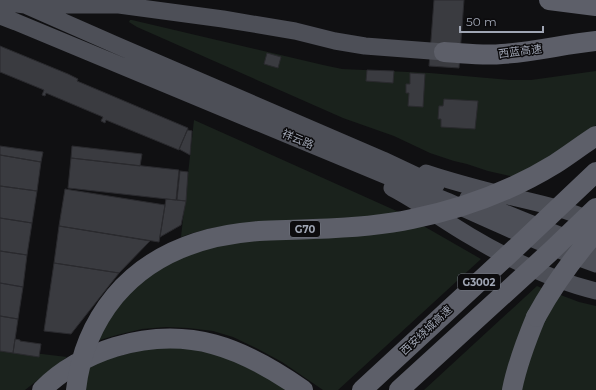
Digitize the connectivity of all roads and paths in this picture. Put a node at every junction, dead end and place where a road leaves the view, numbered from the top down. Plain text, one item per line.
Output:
1 (549, 0) edge
2 (0, 2) edge
3 (22, 2) edge
4 (596, 6) edge
5 (0, 16) edge
6 (596, 41) edge
7 (444, 52) joint
8 (596, 136) edge
9 (324, 150) junction
10 (383, 160) junction
11 (596, 172) edge
12 (596, 208) edge
13 (596, 223) edge
14 (596, 232) edge
15 (596, 250) edge
16 (596, 264) edge
17 (596, 291) edge
18 (42, 390) edge
19 (76, 390) edge
20 (303, 390) edge
21 (362, 390) edge
22 (398, 390) edge
23 (512, 390) edge

1 - 4 highway
2 - 3 main road
3 - 7 main road
3 - 10 main road, 祥云路
5 - 9 main road, 祥云路
6 - 7 highway, 西蓝高速
8 - 19 highway, G70, bridge
9 - 16 main road, 祥云路
9 - 17 main road
10 - 13 main road
10 - 15 main road, 祥云路
11 - 21 highway, 西安绕城高速 / G3002, bridge
12 - 22 highway, G3002, bridge
14 - 23 highway, bridge
18 - 20 highway

